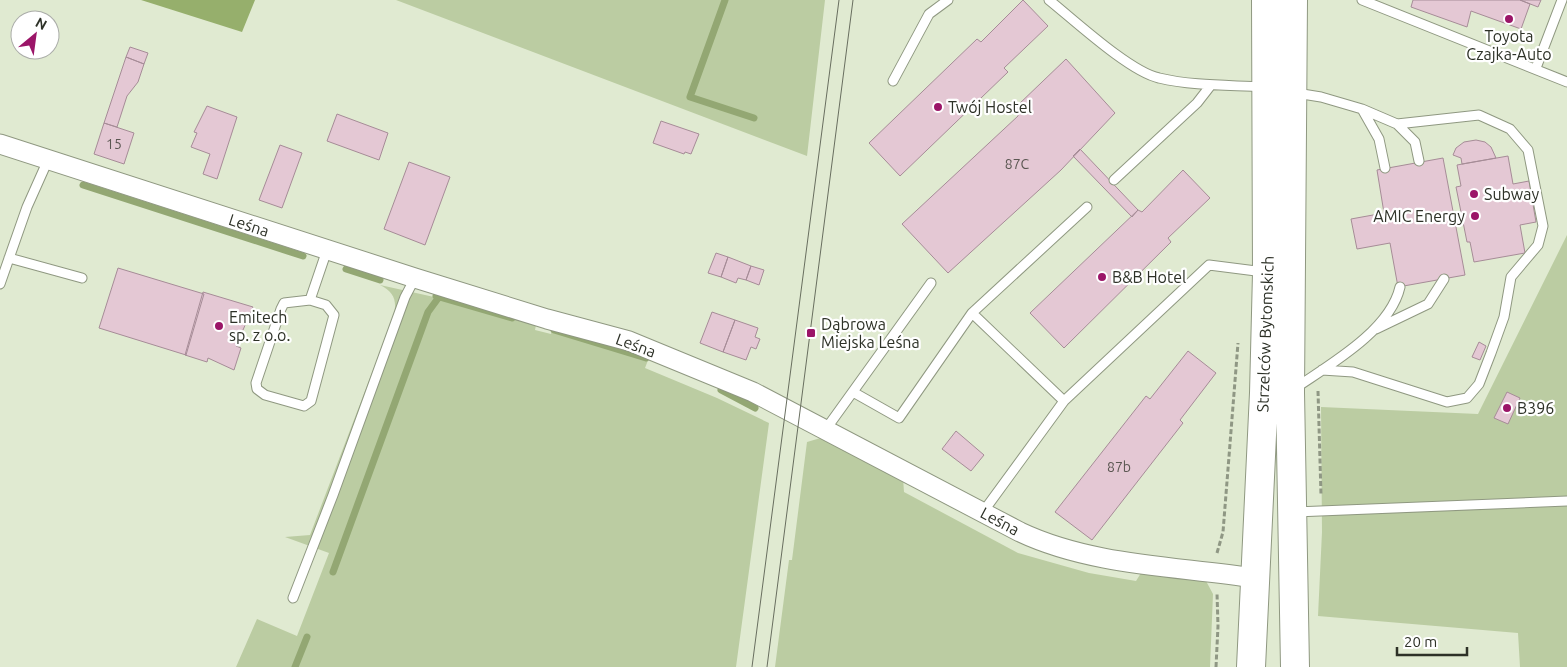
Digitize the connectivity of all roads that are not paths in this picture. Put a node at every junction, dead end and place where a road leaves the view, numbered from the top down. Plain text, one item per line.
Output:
1 (948, 0) edge
2 (1049, 0) edge
3 (1266, 0) edge
4 (1293, 0) edge
5 (1362, 0) edge
6 (1562, 0) edge
7 (1536, 68) junction
8 (893, 81) dead end
9 (1567, 82) edge
10 (1211, 85) junction
11 (1280, 90) junction
12 (1362, 109) junction
13 (1397, 124) junction
14 (0, 144) edge
15 (48, 160) junction
16 (1420, 161) dead end
17 (1385, 168) dead end
18 (1114, 180) dead end
19 (1087, 207) dead end
20 (327, 250) junction
21 (9, 258) junction
22 (1267, 273) junction
23 (82, 278) dead end
24 (415, 278) junction
25 (1444, 279) dead end
26 (931, 283) dead end
27 (0, 284) edge
28 (1400, 287) dead end
29 (310, 300) junction
30 (972, 313) junction
31 (1376, 329) junction
32 (1322, 370) junction
33 (853, 392) junction
34 (1290, 392) junction
35 (1064, 401) junction
36 (826, 429) junction
37 (1567, 501) edge
38 (983, 512) junction
39 (1292, 512) junction
40 (1254, 578) junction
41 (293, 598) dead end
42 (1251, 667) edge
43 (1295, 667) edge

1 - 8 lane
2 - 10 lane
3 - 11 main road, Strzelców Bytomskich
4 - 11 main road, Strzelców Bytomskich
5 - 7 lane
6 - 7 lane
7 - 9 lane
10 - 11 lane
10 - 18 lane
11 - 12 lane
11 - 22 main road, Strzelców Bytomskich
11 - 34 main road, Strzelców Bytomskich
12 - 13 lane
12 - 17 lane
13 - 16 lane
13 - 32 lane
14 - 15 street, Leśna
15 - 20 street, Leśna
15 - 21 lane
19 - 30 lane
20 - 24 street, Leśna
20 - 29 lane
21 - 23 lane
21 - 27 lane
22 - 35 lane
22 - 40 main road, Strzelców Bytomskich
24 - 36 street, Leśna
24 - 41 lane
25 - 31 lane
26 - 33 lane
28 - 31 lane
29 - 29 lane
30 - 33 lane
30 - 35 lane
31 - 32 lane
32 - 34 lane
33 - 36 lane
34 - 39 main road, Strzelców Bytomskich
35 - 38 lane
36 - 38 street, Leśna
37 - 39 lane
38 - 40 street, Leśna
39 - 43 main road, Strzelców Bytomskich
40 - 42 main road, Strzelców Bytomskich

